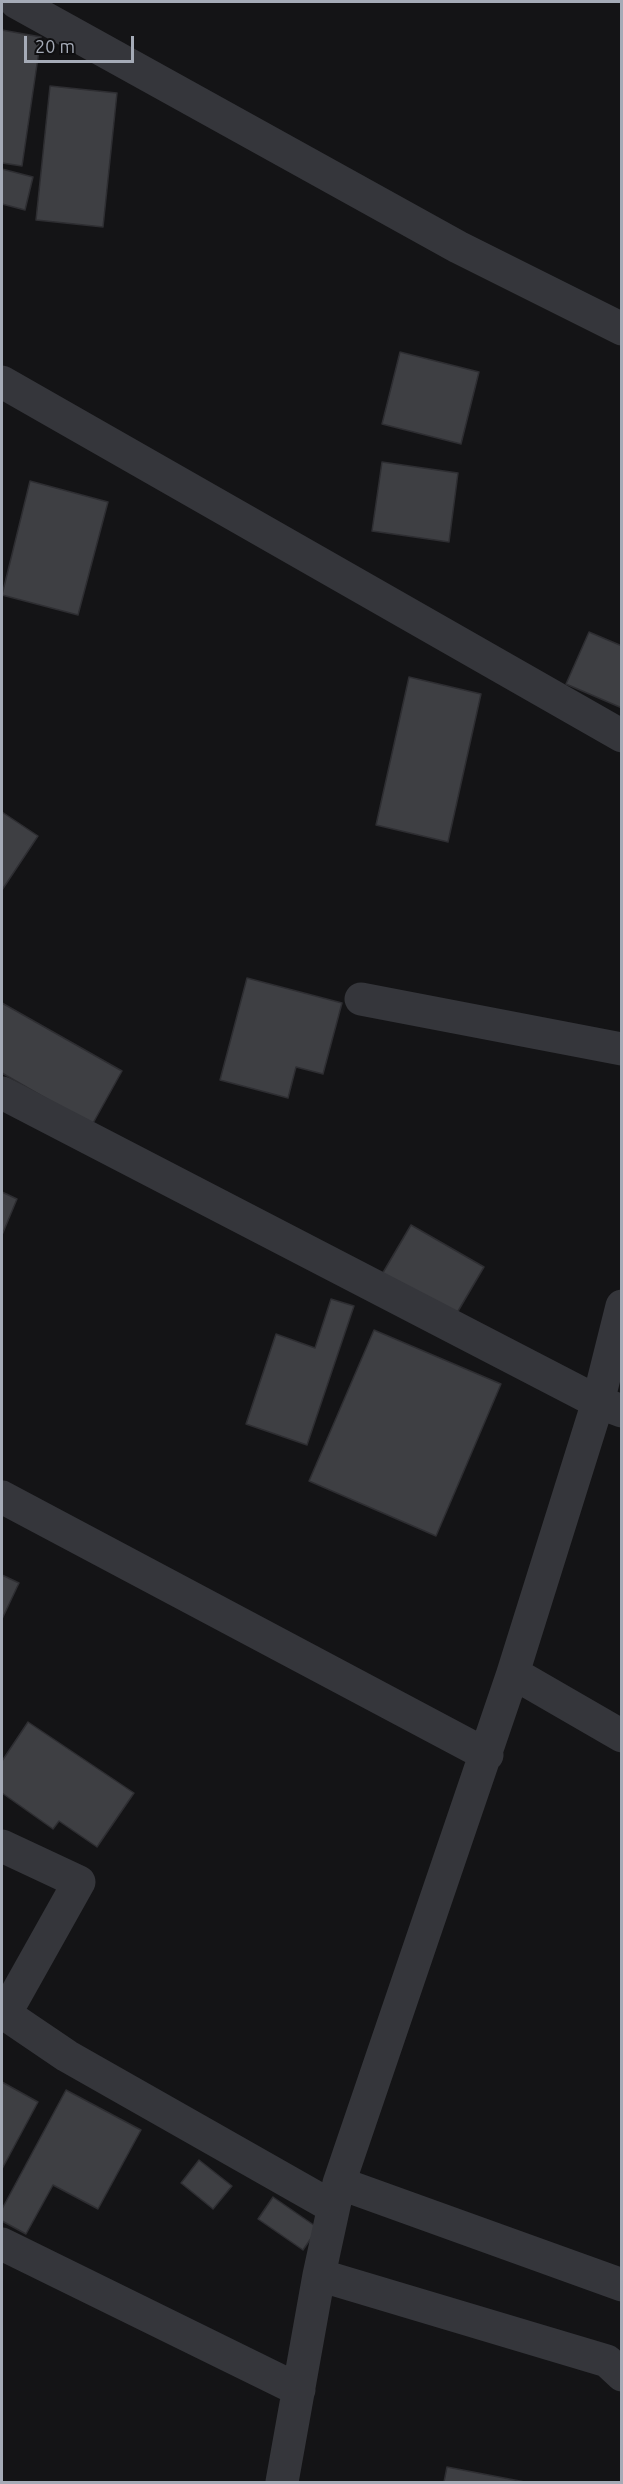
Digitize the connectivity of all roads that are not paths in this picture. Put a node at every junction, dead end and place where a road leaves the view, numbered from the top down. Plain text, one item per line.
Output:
1 (16, 2) edge
2 (621, 329) edge
3 (2, 382) edge
4 (621, 736) edge
5 (361, 999) dead end
6 (621, 1049) edge
7 (2, 1093) edge
8 (621, 1306) edge
9 (610, 1406) edge
10 (2, 1497) edge
11 (513, 1673) junction
12 (621, 1736) edge
13 (487, 1755) junction
14 (2, 1846) edge
15 (3, 2013) edge
16 (336, 2195) junction
17 (2, 2244) edge
18 (319, 2275) junction
19 (621, 2285) edge
20 (621, 2375) edge
21 (299, 2390) junction
22 (282, 2482) edge

1 - 2 street
3 - 4 street
5 - 6 street
7 - 9 street
8 - 9 street
9 - 11 street
10 - 13 street
11 - 12 street
11 - 13 street
13 - 16 street
14 - 15 street
15 - 16 street
16 - 18 street
16 - 19 street
17 - 21 street
18 - 20 street
18 - 21 street
21 - 22 street

